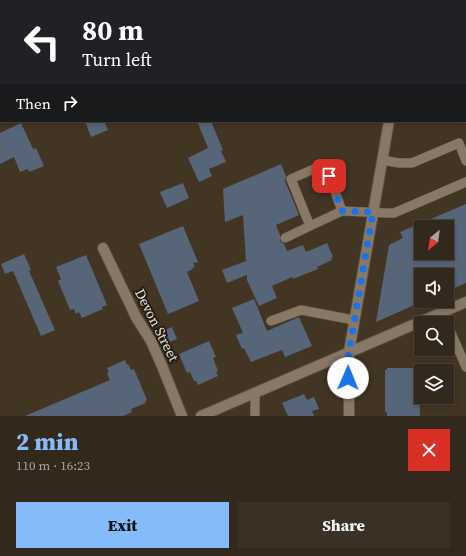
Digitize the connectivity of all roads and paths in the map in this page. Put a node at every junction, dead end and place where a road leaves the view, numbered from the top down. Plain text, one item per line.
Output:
1 (389, 122) edge
2 (382, 160) junction
3 (466, 161) edge
4 (466, 182) edge
5 (342, 211) junction
6 (373, 212) junction
7 (310, 226) junction
8 (285, 238) dead end
9 (103, 248) dead end
10 (466, 302) edge
11 (442, 312) junction
12 (354, 320) junction
13 (271, 321) dead end
14 (349, 352) junction
15 (466, 367) edge
16 (254, 393) junction
17 (182, 416) edge
18 (201, 416) edge
19 (255, 416) edge
20 (349, 416) edge

1 - 2 street
2 - 3 lane
2 - 6 street
4 - 6 lane
5 - 6 lane
5 - 7 lane
5 - 7 lane
6 - 12 street
7 - 8 lane
9 - 17 street, Devon Street
10 - 11 street
11 - 14 street
11 - 15 lane
12 - 13 lane
12 - 14 street
14 - 16 street
14 - 20 street
16 - 18 street
16 - 19 lane

